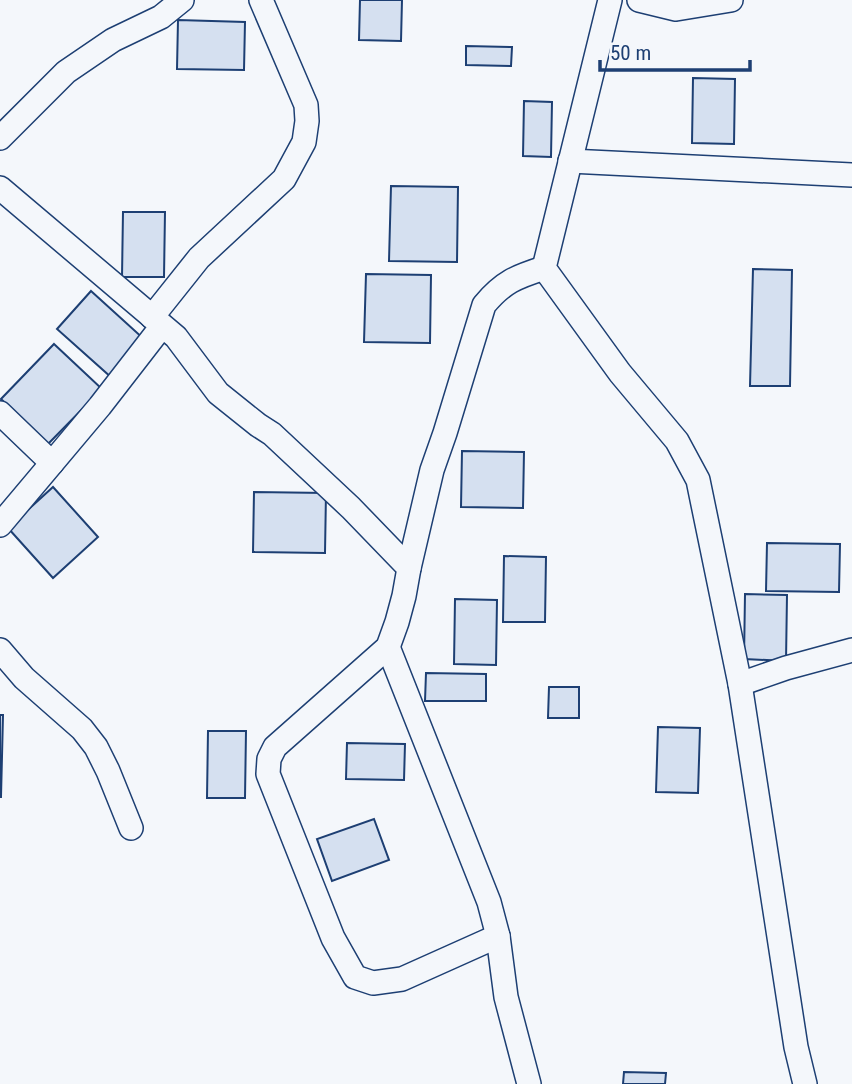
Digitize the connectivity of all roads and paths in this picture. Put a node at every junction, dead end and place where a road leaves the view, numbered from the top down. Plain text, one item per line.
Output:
1 (182, 0) edge
2 (261, 0) edge
3 (610, 0) edge
4 (639, 0) edge
5 (730, 0) edge
6 (0, 138) edge
7 (570, 160) junction
8 (852, 175) edge
9 (0, 188) edge
10 (544, 268) junction
11 (157, 322) junction
12 (0, 413) edge
13 (52, 463) junction
14 (0, 525) edge
15 (409, 568) junction
16 (388, 647) junction
17 (0, 650) edge
18 (852, 650) edge
19 (740, 684) junction
20 (131, 828) dead end
21 (498, 936) junction
22 (529, 1084) edge
23 (805, 1084) edge

1 - 6 street
2 - 11 street
3 - 7 street
4 - 5 street
7 - 8 street
7 - 10 street
9 - 11 street
10 - 15 street
10 - 19 street
11 - 13 street
11 - 15 street
12 - 13 street
13 - 14 street
15 - 16 street
16 - 21 street
16 - 21 street
17 - 20 street
18 - 19 street
19 - 23 street
21 - 22 street

